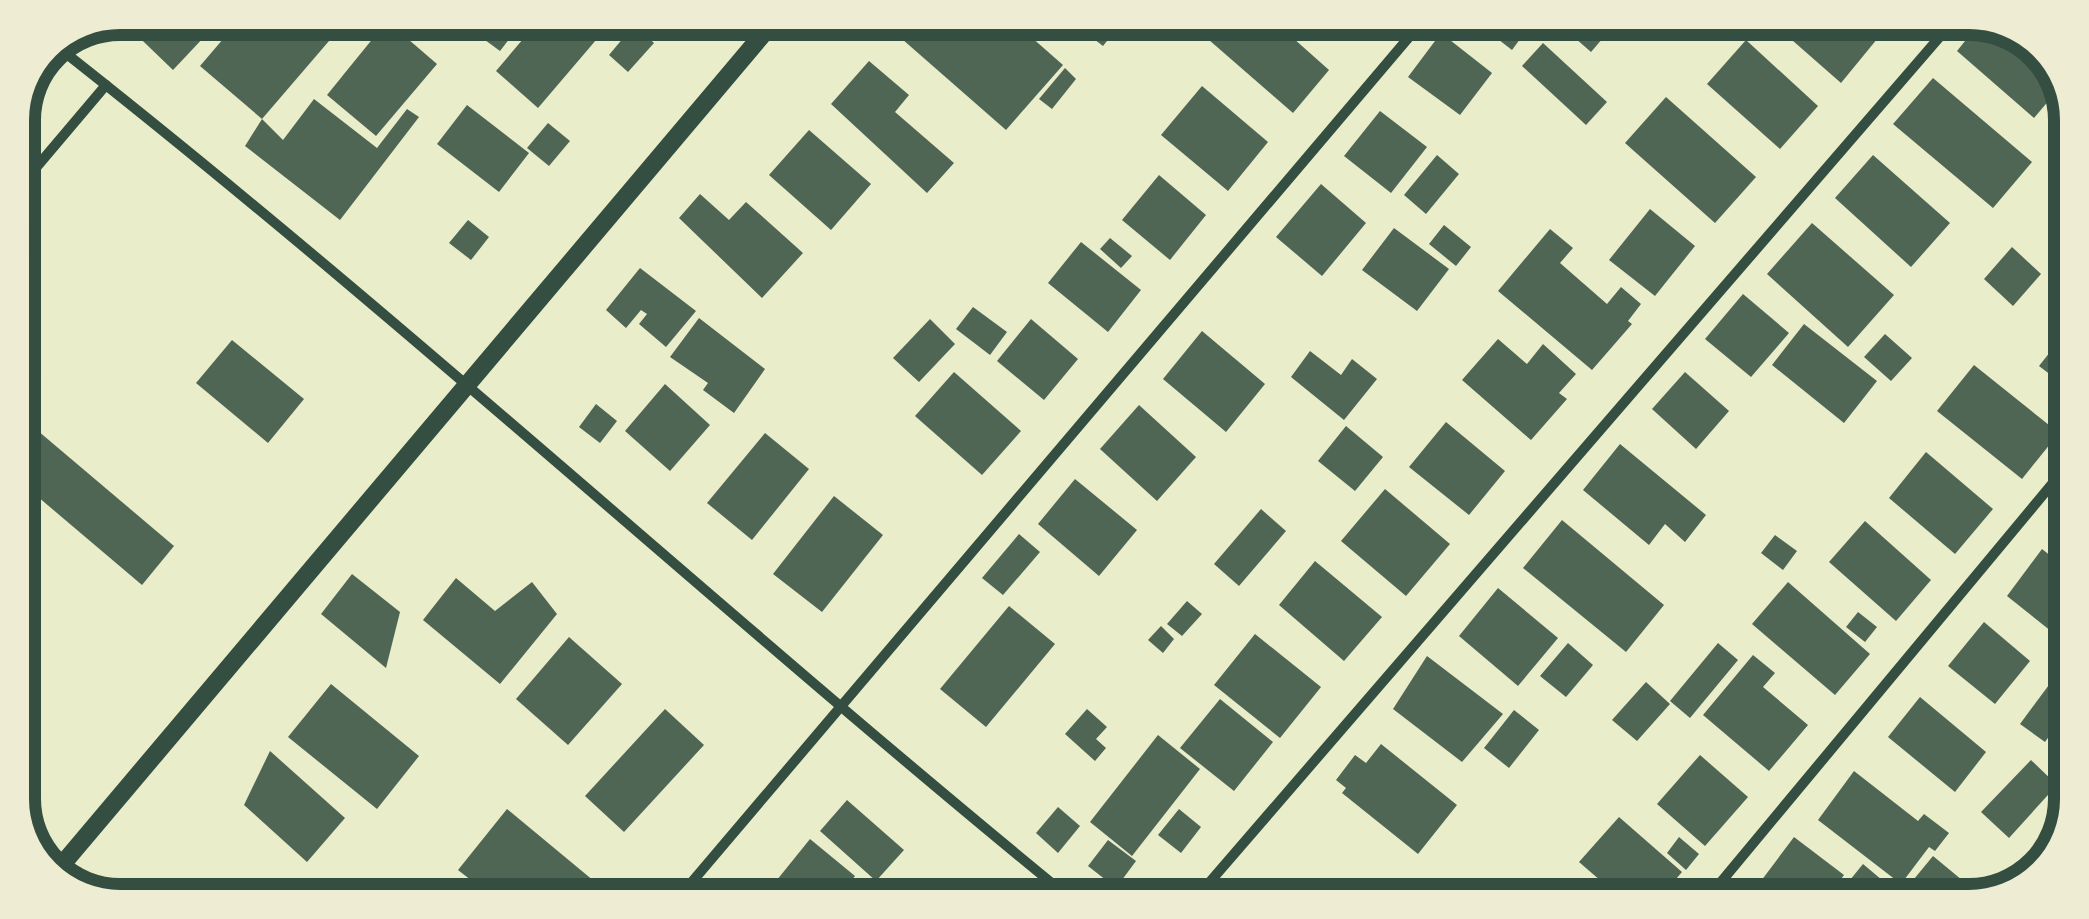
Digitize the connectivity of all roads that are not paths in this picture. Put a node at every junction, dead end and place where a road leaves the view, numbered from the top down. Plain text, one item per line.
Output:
1 (763, 35) edge
2 (1410, 35) edge
3 (1941, 35) edge
4 (67, 54) edge
5 (106, 85) junction
6 (35, 169) edge
7 (465, 384) junction
8 (2054, 483) edge
9 (841, 711) junction
10 (64, 863) edge
11 (690, 884) edge
12 (1053, 884) edge
13 (1208, 884) edge
14 (1719, 884) edge

1 - 7 street
2 - 9 street
3 - 13 street
4 - 5 street
5 - 6 street
5 - 7 street
7 - 9 street
7 - 10 street
8 - 14 street
9 - 11 street
9 - 12 street

